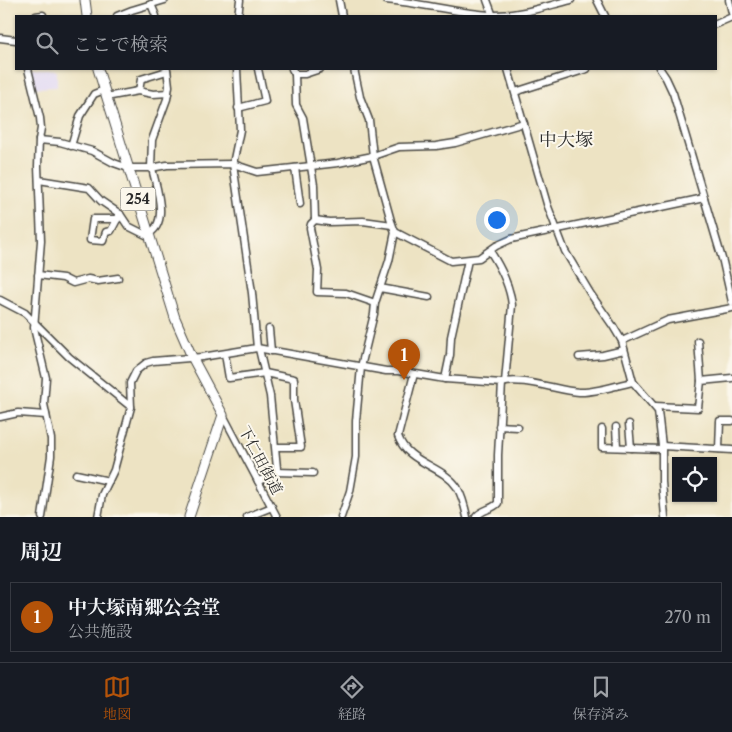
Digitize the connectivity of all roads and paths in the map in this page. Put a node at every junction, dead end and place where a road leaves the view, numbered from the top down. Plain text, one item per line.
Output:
1 (85, 0) edge
2 (165, 0) edge
3 (240, 0) edge
4 (339, 0) edge
5 (386, 0) edge
6 (487, 0) edge
7 (572, 0) edge
8 (597, 0) edge
9 (729, 0) edge
10 (150, 4) junction
11 (87, 15) edge
12 (120, 15) edge
13 (156, 15) edge
14 (238, 15) edge
15 (342, 15) edge
16 (487, 15) edge
17 (493, 15) edge
18 (502, 15) edge
19 (604, 15) edge
20 (732, 15) edge
21 (717, 23) edge
22 (0, 38) edge
23 (15, 40) edge
24 (28, 70) edge
25 (98, 70) edge
26 (167, 70) edge
27 (237, 70) edge
28 (259, 70) edge
29 (317, 70) edge
30 (354, 70) edge
31 (508, 70) edge
32 (584, 70) edge
33 (661, 70) edge
34 (293, 71) edge
35 (139, 91) junction
36 (515, 92) junction
37 (168, 93) junction
38 (105, 94) junction
39 (238, 108) junction
40 (524, 123) junction
41 (39, 140) junction
42 (71, 146) junction
43 (373, 156) junction
44 (233, 164) junction
45 (310, 167) junction
46 (128, 168) junction
47 (151, 168) junction
48 (295, 168) junction
49 (39, 180) junction
50 (704, 198) junction
51 (300, 204) dead end
52 (119, 216) junction
53 (315, 220) junction
54 (392, 225) junction
55 (558, 230) junction
56 (395, 232) junction
57 (149, 234) junction
58 (490, 251) junction
59 (468, 260) junction
60 (38, 275) junction
61 (118, 278) dead end
62 (380, 288) junction
63 (429, 297) dead end
64 (0, 300) edge
65 (732, 302) edge
66 (375, 303) junction
67 (732, 308) edge
68 (34, 321) junction
69 (269, 329) dead end
70 (622, 341) junction
71 (698, 341) dead end
72 (258, 348) junction
73 (624, 350) junction
74 (271, 351) junction
75 (225, 354) junction
76 (192, 357) junction
77 (579, 357) dead end
78 (361, 367) junction
79 (265, 373) junction
80 (414, 374) junction
81 (732, 378) edge
82 (445, 379) junction
83 (700, 381) junction
84 (503, 382) junction
85 (633, 382) junction
86 (655, 406) junction
87 (131, 407) junction
88 (223, 414) junction
89 (46, 415) junction
90 (0, 417) edge
91 (732, 420) edge
92 (630, 424) dead end
93 (499, 426) junction
94 (518, 427) dead end
95 (616, 427) dead end
96 (602, 429) dead end
97 (276, 447) junction
98 (617, 447) junction
99 (662, 447) junction
100 (631, 448) junction
101 (719, 450) junction
102 (732, 450) edge
103 (276, 472) junction
104 (313, 473) dead end
105 (76, 474) dead end
106 (109, 481) junction
107 (258, 481) junction
108 (272, 507) junction
109 (42, 517) edge
110 (98, 517) edge
111 (189, 517) edge
112 (247, 517) edge
113 (277, 517) edge
114 (341, 517) edge
115 (467, 517) edge
116 (476, 517) edge
117 (666, 517) edge

1 - 11 highway
2 - 10 street
3 - 14 street
4 - 15 street
5 - 16 street
6 - 17 street
7 - 18 street
8 - 19 street
9 - 20 street
10 - 12 street
10 - 13 street
20 - 21 street
22 - 23 street
24 - 41 street
25 - 38 highway, 254
26 - 35 street
26 - 37 street
27 - 39 street
28 - 39 street
29 - 34 street
30 - 43 street
31 - 36 street
32 - 36 street
33 - 50 street
34 - 45 street
35 - 37 street
35 - 38 street
36 - 40 street
37 - 47 street
38 - 42 street
38 - 46 highway, 254
39 - 44 street
40 - 43 street
40 - 55 street
41 - 42 street
41 - 49 street
42 - 46 street
43 - 45 street
43 - 54 street
44 - 47 street
44 - 48 street
44 - 72 street
45 - 48 street
45 - 53 street
46 - 47 street
46 - 57 highway, 254
47 - 57 street
48 - 51 street
49 - 52 street
49 - 60 street
50 - 55 street
50 - 65 street
52 - 52 street
52 - 57 street
53 - 54 street
53 - 66 street
54 - 56 street
55 - 58 street
55 - 70 street
56 - 59 street
56 - 62 street
57 - 76 highway, 254
58 - 59 street
58 - 84 street
59 - 82 street
60 - 61 street
60 - 68 street
62 - 63 street
62 - 66 street
64 - 68 street
66 - 78 street
67 - 70 street
68 - 87 street
68 - 89 street
69 - 74 street
70 - 73 street
71 - 83 street
72 - 74 street
72 - 75 street
72 - 79 street
73 - 77 street
73 - 85 street
74 - 78 street
75 - 76 street
75 - 79 street
76 - 87 street
76 - 88 highway, 254
78 - 80 street
78 - 114 street
79 - 97 street
79 - 97 street
80 - 82 street
80 - 115 street
81 - 83 street
82 - 84 street
83 - 86 street
84 - 85 street
84 - 93 street
85 - 86 street
86 - 99 street
87 - 106 street
88 - 107 street, 下仁田街道
88 - 111 highway
89 - 90 street
89 - 109 street
91 - 101 street
92 - 100 street
93 - 94 street
93 - 116 street
95 - 98 street
96 - 98 street
97 - 103 street
98 - 100 street
99 - 100 street
99 - 101 street
99 - 117 street
101 - 102 street
103 - 104 street
103 - 107 street
105 - 106 street
106 - 110 street
107 - 108 street, 下仁田街道
108 - 112 street
108 - 113 street, 下仁田街道

